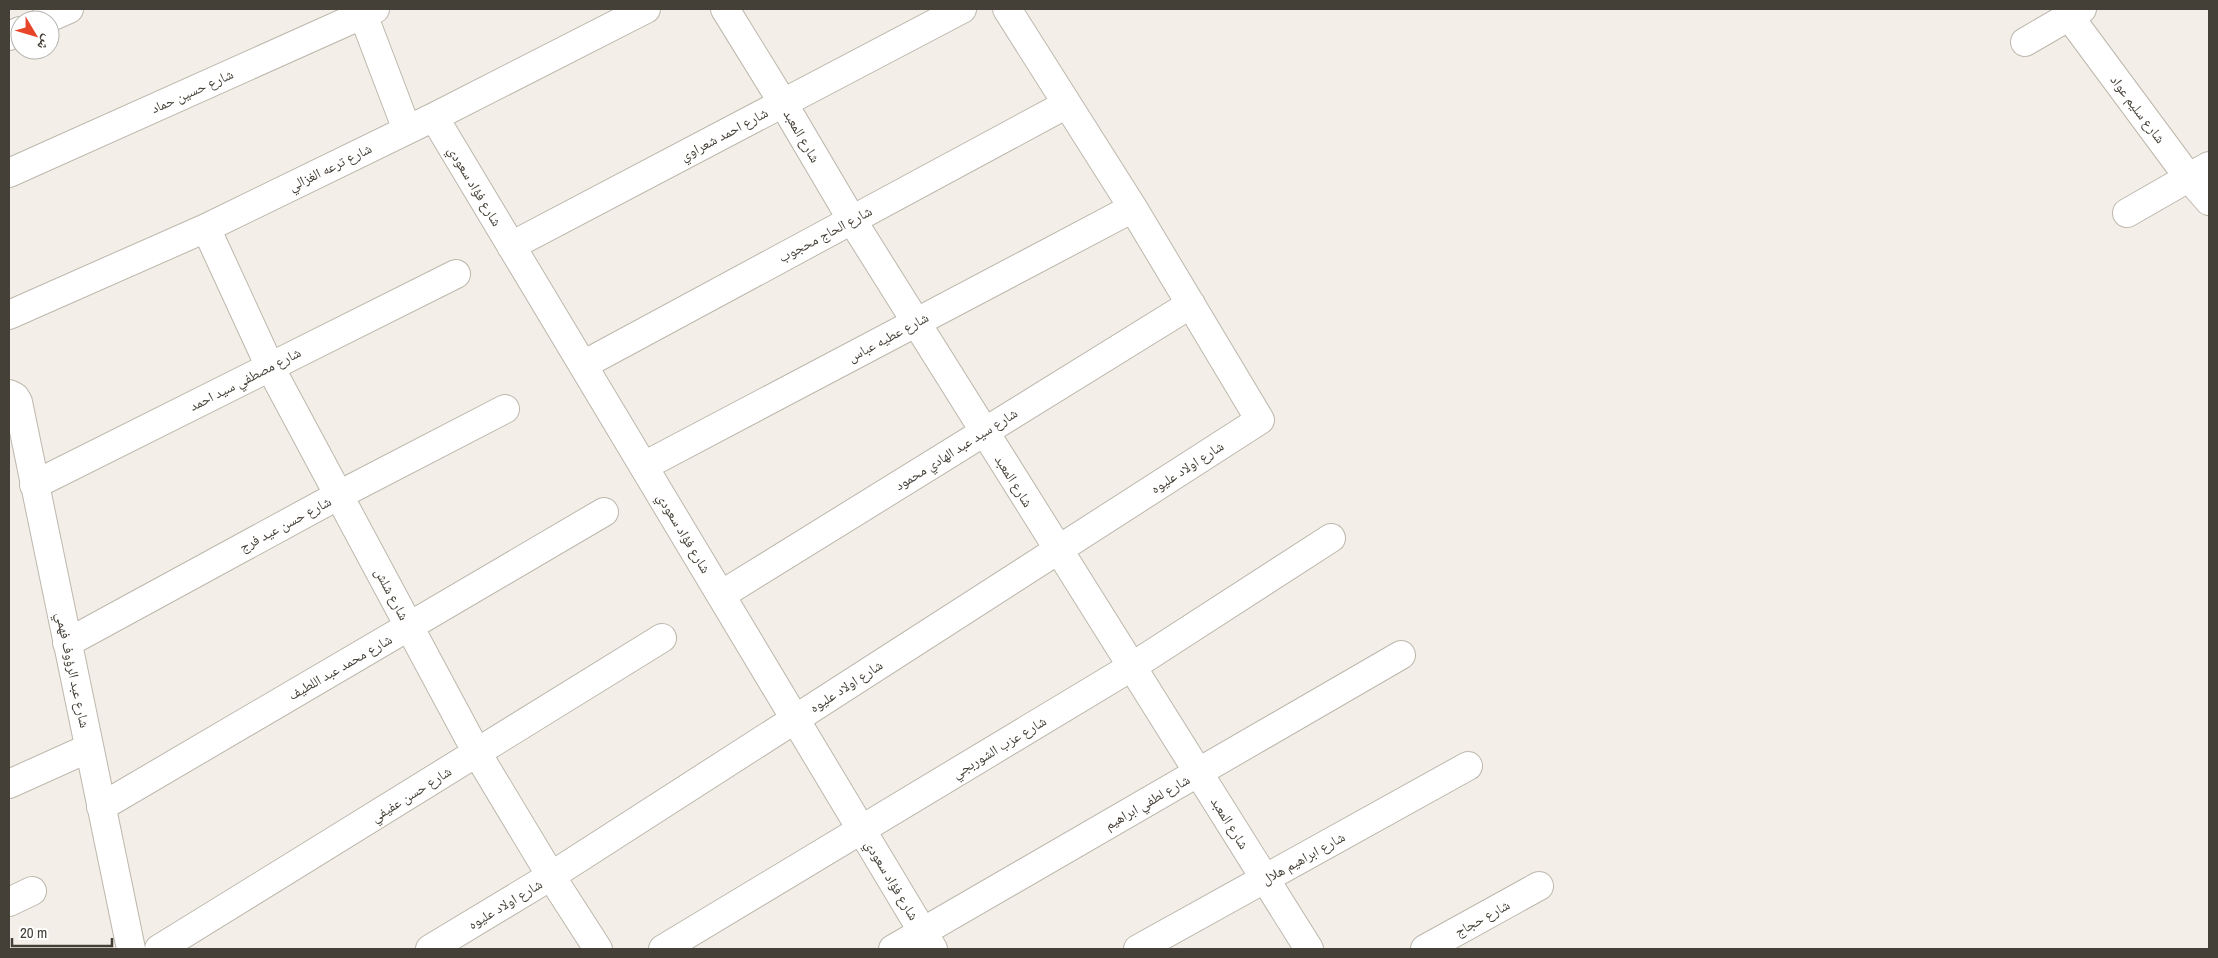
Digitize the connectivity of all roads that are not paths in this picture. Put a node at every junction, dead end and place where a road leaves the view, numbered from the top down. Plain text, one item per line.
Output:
1 (646, 9) edge
2 (725, 9) edge
3 (962, 9) edge
4 (1007, 9) edge
5 (367, 11) edge
6 (2076, 13) edge
7 (2025, 42) dead end
8 (783, 103) junction
9 (1067, 104) junction
10 (434, 117) junction
11 (408, 130) junction
12 (2199, 172) edge
13 (9, 173) edge
14 (2209, 201) edge
15 (1133, 208) junction
16 (2127, 214) dead end
17 (852, 220) junction
18 (206, 228) junction
19 (511, 246) junction
20 (456, 274) dead end
21 (1191, 304) junction
22 (9, 315) edge
23 (916, 323) junction
24 (583, 366) junction
25 (270, 367) junction
26 (9, 394) edge
27 (505, 409) dead end
28 (983, 431) junction
29 (644, 466) junction
30 (34, 485) junction
31 (339, 495) junction
32 (604, 512) dead end
33 (1331, 538) dead end
34 (1058, 551) junction
35 (721, 595) junction
36 (410, 626) junction
37 (662, 638) dead end
38 (67, 643) junction
39 (1401, 655) dead end
40 (1133, 666) junction
41 (795, 718) junction
42 (89, 748) junction
43 (478, 753) junction
44 (1468, 766) dead end
45 (1199, 772) junction
46 (9, 784) edge
47 (101, 807) junction
48 (862, 829) junction
49 (551, 876) junction
50 (1265, 879) junction
51 (1539, 886) dead end
52 (928, 940) edge
53 (1435, 947) edge
54 (131, 949) edge
55 (159, 949) edge
56 (430, 949) edge
57 (598, 949) edge
58 (663, 949) edge
59 (892, 949) edge
60 (1138, 949) edge
61 (1309, 949) edge

1 - 10 street, شارع ترعه الغزالي
2 - 8 street, شارع المعبد
3 - 8 street, شارع احمد شعراوي
4 - 9 street
5 - 11 street
5 - 13 street, شارع حسين حماد
6 - 7 street
6 - 12 street, شارع سليم عواد
8 - 17 street, شارع المعبد
8 - 19 street, شارع احمد شعراوي
9 - 15 street
9 - 17 street, شارع الحاج محجوب
10 - 11 street, شارع ترعه الغزالي
10 - 19 street, شارع فؤاد سعودي
11 - 18 street, شارع ترعه الغزالي
12 - 14 street, شارع سليم عواد
12 - 16 street
15 - 21 street
15 - 23 street, شارع عطيه عباس
17 - 23 street, شارع المعبد
17 - 24 street, شارع الحاج محجوب
18 - 22 street, شارع ترعه الغزالي
18 - 25 street, شارع شلش
19 - 24 street, شارع فؤاد سعودي
20 - 25 street, شارع مصطفي سيد احمد
21 - 28 street, شارع سيد عبد الهادي محمود
21 - 34 street, شارع اولاد عليوه
23 - 28 street, شارع المعبد
23 - 29 street, شارع عطيه عباس
24 - 29 street, شارع فؤاد سعودي
25 - 30 street, شارع مصطفي سيد احمد
25 - 31 street, شارع شلش
26 - 30 street, شارع عبد الرؤوف فهمي
27 - 31 street, شارع حسن عيد فرج
28 - 34 street, شارع المعبد
28 - 35 street, شارع سيد عبد الهادي محمود
29 - 35 street, شارع فؤاد سعودي
30 - 38 street, شارع عبد الرؤوف فهمي
31 - 36 street, شارع شلش
31 - 38 street, شارع حسن عيد فرج
32 - 36 street, شارع محمد عبد اللطيف
33 - 40 street, شارع عزب الشوربجي
34 - 40 street, شارع المعبد
34 - 41 street, شارع اولاد عليوه
35 - 41 street, شارع فؤاد سعودي
36 - 43 street, شارع شلش
36 - 47 street, شارع محمد عبد اللطيف
37 - 43 street, شارع حسن عفيفي
38 - 42 street, شارع عبد الرؤوف فهمي
39 - 45 street, شارع لطفي ابراهيم
40 - 45 street, شارع المعبد
40 - 48 street, شارع عزب الشوربجي
41 - 48 street, شارع فؤاد سعودي
41 - 49 street, شارع اولاد عليوه
42 - 46 street
42 - 47 street, شارع عبد الرؤوف فهمي
43 - 49 street, شارع شلش
43 - 55 street, شارع حسن عفيفي
44 - 50 street, شارع ابراهيم هلال
45 - 50 street, شارع المعبد
45 - 52 street, شارع لطفي ابراهيم
47 - 54 street, شارع عبد الرؤوف فهمي
48 - 52 street, شارع فؤاد سعودي
48 - 58 street, شارع عزب الشوربجي
49 - 56 street, شارع اولاد عليوه
49 - 57 street, شارع شلش
50 - 60 street, شارع ابراهيم هلال
50 - 61 street, شارع المعبد
51 - 53 street, شارع حجاج
52 - 59 street, شارع لطفي ابراهيم

